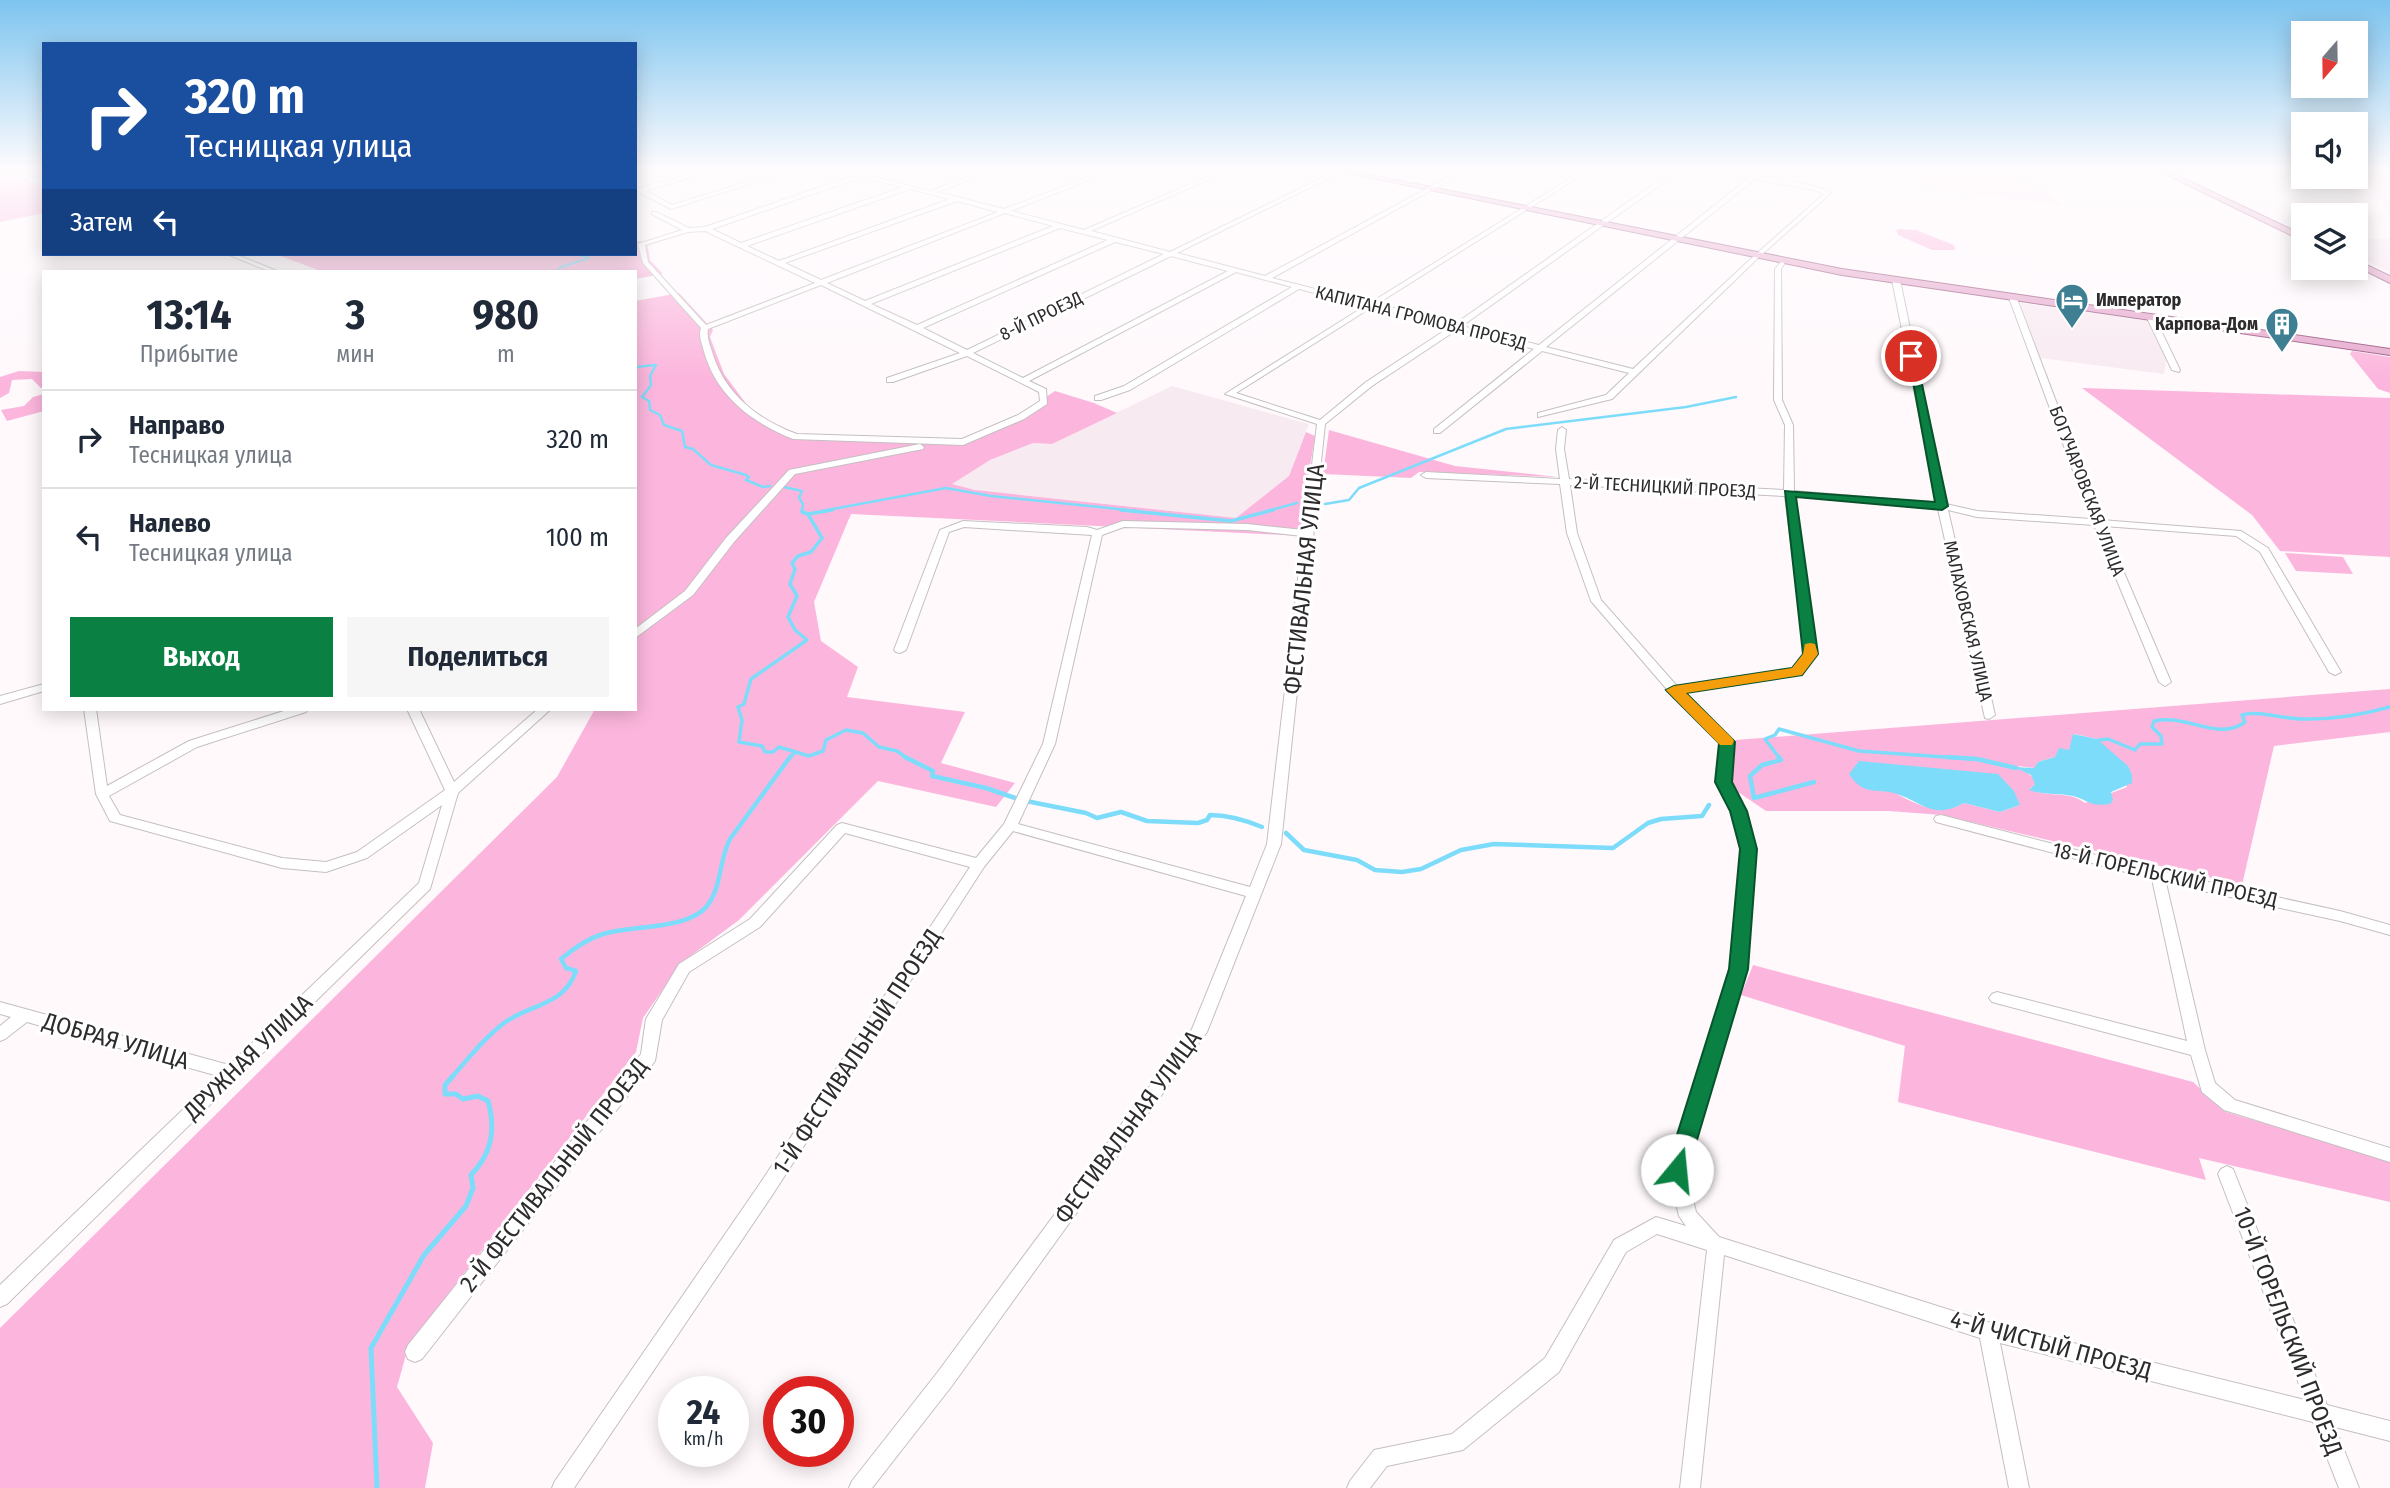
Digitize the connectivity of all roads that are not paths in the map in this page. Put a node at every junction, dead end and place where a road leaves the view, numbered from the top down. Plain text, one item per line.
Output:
1 (656, 239) edge
2 (729, 239) edge
3 (758, 239) edge
4 (844, 239) edge
5 (935, 239) edge
6 (1025, 239) edge
7 (1114, 239) edge
8 (1117, 239) edge
9 (1198, 239) edge
10 (1337, 239) edge
11 (1474, 239) edge
12 (1577, 239) edge
13 (1676, 239) edge
14 (1678, 239) edge
15 (1776, 239) edge
16 (742, 245) junction
17 (1168, 254) junction
18 (235, 256) edge
19 (1757, 256) junction
20 (1783, 261) junction
21 (780, 263) junction
22 (2368, 267) edge
23 (271, 270) edge
24 (1235, 270) junction
25 (2390, 277) edge
26 (1266, 278) junction
27 (1896, 280) junction
28 (823, 284) junction
29 (1297, 287) junction
30 (2013, 298) junction
31 (864, 304) junction
32 (1371, 305) junction
33 (2151, 318) junction
34 (1457, 327) junction
35 (705, 328) junction
36 (917, 328) junction
37 (1543, 349) junction
38 (967, 352) junction
39 (2390, 352) edge
40 (2176, 370) dead end
41 (1634, 372) junction
42 (890, 380) dead end
43 (1023, 381) junction
44 (1098, 398) dead end
45 (1541, 415) dead end
46 (1321, 424) junction
47 (1562, 430) dead end
48 (1437, 431) dead end
49 (944, 442) junction
50 (1426, 475) dead end
51 (1564, 481) junction
52 (1789, 493) junction
53 (1942, 506) junction
54 (2098, 524) junction
55 (1097, 533) junction
56 (1310, 534) junction
57 (637, 633) edge
58 (901, 650) dead end
59 (2335, 672) dead end
60 (2165, 682) dead end
61 (42, 688) edge
62 (1674, 690) junction
63 (0, 700) edge
64 (90, 711) edge
65 (296, 711) edge
66 (414, 711) edge
67 (543, 711) edge
68 (1989, 715) dead end
69 (453, 791) junction
70 (102, 794) junction
71 (1941, 819) dead end
72 (1010, 826) junction
73 (979, 864) junction
74 (2158, 876) junction
75 (1255, 893) junction
76 (2390, 930) edge
77 (1997, 998) dead end
78 (0, 1008) edge
79 (25, 1015) junction
80 (0, 1035) edge
81 (2197, 1050) junction
82 (233, 1073) junction
83 (2390, 1155) edge
84 (2227, 1174) dead end
85 (1716, 1246) junction
86 (0, 1298) edge
87 (1988, 1331) junction
88 (415, 1352) dead end
89 (2321, 1415) junction
90 (2390, 1431) edge
91 (562, 1488) edge
92 (859, 1488) edge
93 (1357, 1488) edge
94 (1690, 1488) edge
95 (2019, 1488) edge
96 (2349, 1488) edge

1 - 35 street
2 - 16 street
3 - 16 street
4 - 21 street
5 - 28 street
6 - 31 street
7 - 36 street
8 - 17 street, КАПИТАНА ГРОМОВА ПРОЕЗД
9 - 17 street, 8-Й ПРОЕЗД
10 - 26 street
11 - 32 street
12 - 34 street
13 - 37 street
14 - 19 main road
15 - 19 street
16 - 21 street
17 - 24 street, КАПИТАНА ГРОМОВА ПРОЕЗД
17 - 38 street, 8-Й ПРОЕЗД
18 - 23 street
19 - 20 main road
19 - 41 street
20 - 27 main road
20 - 52 street
21 - 28 street
22 - 25 main road
24 - 26 street, КАПИТАНА ГРОМОВА ПРОЕЗД
24 - 43 street
26 - 29 street, КАПИТАНА ГРОМОВА ПРОЕЗД
27 - 30 main road
27 - 53 street, МАЛАХОВСКАЯ УЛИЦА
28 - 31 street
28 - 35 street
29 - 32 street, КАПИТАНА ГРОМОВА ПРОЕЗД
29 - 44 street
30 - 33 main road
30 - 54 street, БОГУЧАРОВСКАЯ УЛИЦА
31 - 36 street
32 - 34 street, КАПИТАНА ГРОМОВА ПРОЕЗД
32 - 46 street
33 - 39 main road
33 - 40 street
34 - 37 street, КАПИТАНА ГРОМОВА ПРОЕЗД
34 - 46 street
35 - 49 street
36 - 38 street
37 - 41 street, КАПИТАНА ГРОМОВА ПРОЕЗД
37 - 48 street
38 - 42 street
38 - 43 street
41 - 45 street
43 - 49 street
46 - 56 street, ФЕСТИВАЛЬНАЯ УЛИЦА
47 - 51 street
49 - 57 street
50 - 51 street, 2-Й ТЕСНИЦКИЙ ПРОЕЗД
51 - 52 street, 2-Й ТЕСНИЦКИЙ ПРОЕЗД
51 - 62 street
52 - 53 street, 2-Й ТЕСНИЦКИЙ ПРОЕЗД
52 - 62 street
53 - 54 street, 2-Й ТЕСНИЦКИЙ ПРОЕЗД
53 - 68 street, МАЛАХОВСКАЯ УЛИЦА
54 - 59 street, 2-Й ТЕСНИЦКИЙ ПРОЕЗД
54 - 60 street, БОГУЧАРОВСКАЯ УЛИЦА
55 - 56 street
55 - 58 street
55 - 72 street, 1-Й ФЕСТИВАЛЬНЫЙ ПРОЕЗД
56 - 75 street, ФЕСТИВАЛЬНАЯ УЛИЦА
61 - 63 street
62 - 85 street
64 - 70 street
65 - 70 street
66 - 69 street
67 - 69 street
69 - 70 street
69 - 82 street, ДРУЖНАЯ УЛИЦА
71 - 74 street, 18-Й ГОРЕЛЬСКИЙ ПРОЕЗД
72 - 73 street, 1-Й ФЕСТИВАЛЬНЫЙ ПРОЕЗД
72 - 75 street
73 - 88 street, 2-Й ФЕСТИВАЛЬНЫЙ ПРОЕЗД
73 - 91 street, 1-Й ФЕСТИВАЛЬНЫЙ ПРОЕЗД
74 - 76 street, 18-Й ГОРЕЛЬСКИЙ ПРОЕЗД
74 - 81 street
75 - 92 street, ФЕСТИВАЛЬНАЯ УЛИЦА
77 - 81 street
78 - 79 street, ДОБРАЯ УЛИЦА
79 - 80 street
79 - 82 street, ДОБРАЯ УЛИЦА
81 - 83 street
82 - 86 street, ДРУЖНАЯ УЛИЦА
84 - 89 street, 10-Й ГОРЕЛЬСКИЙ ПРОЕЗД
85 - 87 street, 4-Й ЧИСТЫЙ ПРОЕЗД
85 - 93 street, 4-Й ЧИСТЫЙ ПРОЕЗД
85 - 94 street
87 - 89 street, 4-Й ЧИСТЫЙ ПРОЕЗД
87 - 95 street
89 - 90 street, 4-Й ЧИСТЫЙ ПРОЕЗД
89 - 96 street, 10-Й ГОРЕЛЬСКИЙ ПРОЕЗД

